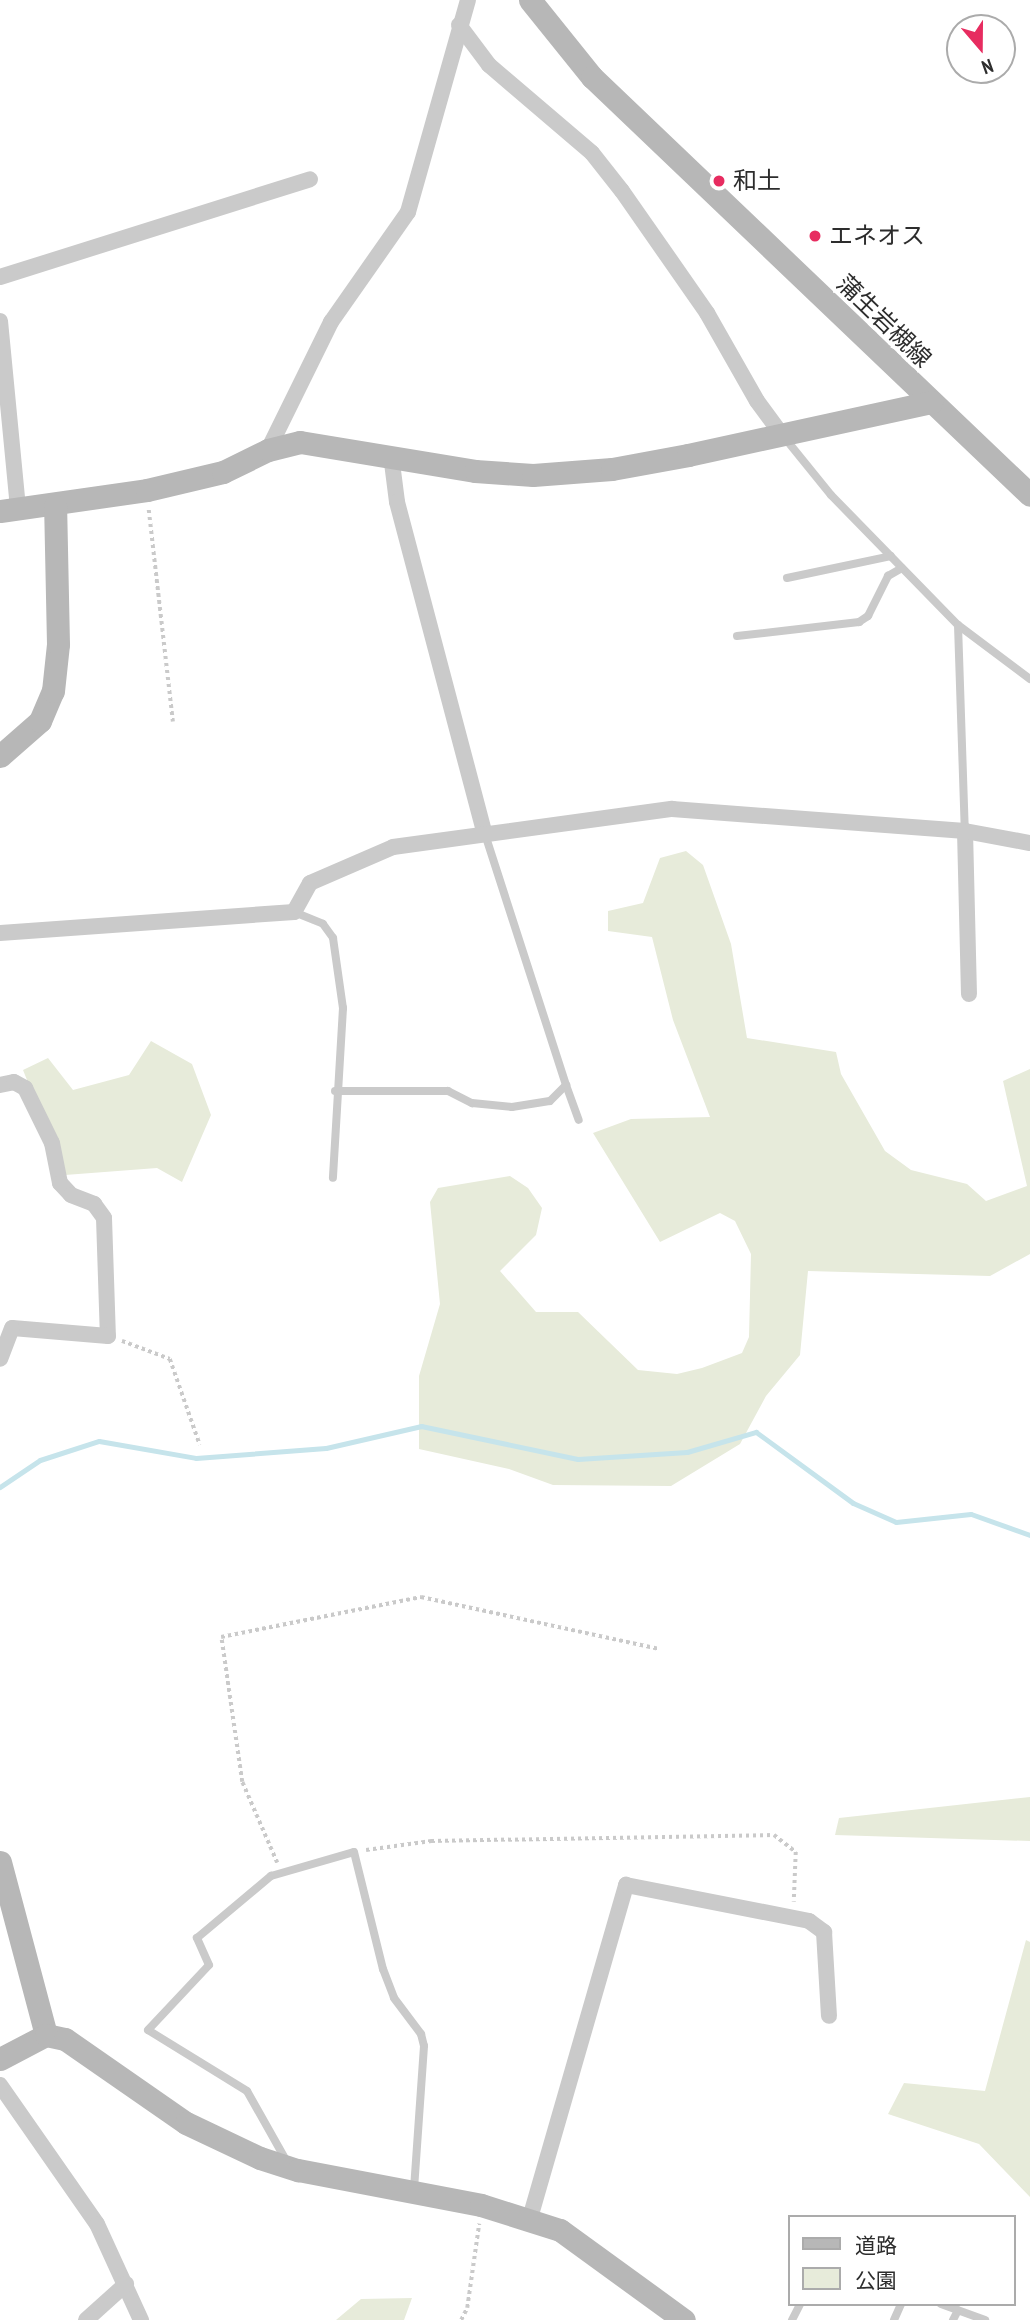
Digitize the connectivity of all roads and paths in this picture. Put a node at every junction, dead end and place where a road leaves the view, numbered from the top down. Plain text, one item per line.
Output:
1 (468, 0) edge
2 (530, 0) edge
3 (459, 26) junction
4 (310, 179) dead end
5 (0, 277) edge
6 (0, 321) edge
7 (931, 402) junction
8 (782, 435) junction
9 (268, 450) junction
10 (391, 455) junction
11 (1006, 472) junction
12 (1030, 478) edge
13 (147, 490) junction
14 (1030, 495) edge
15 (55, 506) junction
16 (9, 510) edge
17 (891, 556) junction
18 (902, 568) junction
19 (787, 578) dead end
20 (958, 625) junction
21 (737, 636) dead end
22 (1030, 679) edge
23 (173, 722) dead end
24 (0, 756) edge
25 (965, 831) junction
26 (484, 832) junction
27 (1030, 843) edge
28 (294, 912) junction
29 (0, 933) edge
30 (969, 995) dead end
31 (0, 1085) edge
32 (566, 1085) junction
33 (335, 1091) junction
34 (579, 1120) dead end
35 (332, 1178) dead end
36 (108, 1336) junction
37 (0, 1359) edge
38 (200, 1445) dead end
39 (659, 1649) dead end
40 (354, 1852) junction
41 (0, 1862) edge
42 (281, 1871) junction
43 (793, 1918) junction
44 (829, 2017) dead end
45 (46, 2035) junction
46 (1, 2056) edge
47 (0, 2085) edge
48 (290, 2168) junction
49 (414, 2192) junction
50 (481, 2205) junction
51 (530, 2218) junction
52 (126, 2284) junction
53 (947, 2306) edge
54 (958, 2310) junction
55 (86, 2320) edge
56 (141, 2320) edge
57 (461, 2320) edge
58 (684, 2320) edge
59 (953, 2320) edge
60 (985, 2320) edge

1 - 3 street
2 - 7 street, 蒲生岩槻線
3 - 8 street
3 - 9 street
4 - 5 street
6 - 16 street
7 - 8 street
7 - 11 street, 蒲生岩槻線
8 - 10 street
8 - 17 lane
9 - 10 street
9 - 13 street
10 - 26 street
11 - 12 street
11 - 14 street, 蒲生岩槻線
13 - 15 street
13 - 23 path
15 - 16 street
15 - 24 street
17 - 18 lane
17 - 19 lane
18 - 20 lane
18 - 21 lane
20 - 22 lane
20 - 25 lane
25 - 26 street
25 - 27 street
25 - 30 street
26 - 28 street
26 - 32 lane
28 - 29 street
28 - 33 lane
31 - 36 street
32 - 33 lane
32 - 34 lane
33 - 35 lane
36 - 37 street
36 - 38 path
39 - 42 path
40 - 42 lane
40 - 43 path
40 - 49 lane
41 - 45 street
42 - 48 lane
43 - 44 street
43 - 51 street
45 - 46 street
45 - 48 street
47 - 52 street
48 - 49 street
49 - 50 street
50 - 51 street
50 - 57 path
51 - 58 street
52 - 55 street
52 - 56 street
53 - 54 lane
54 - 59 lane
54 - 60 lane

